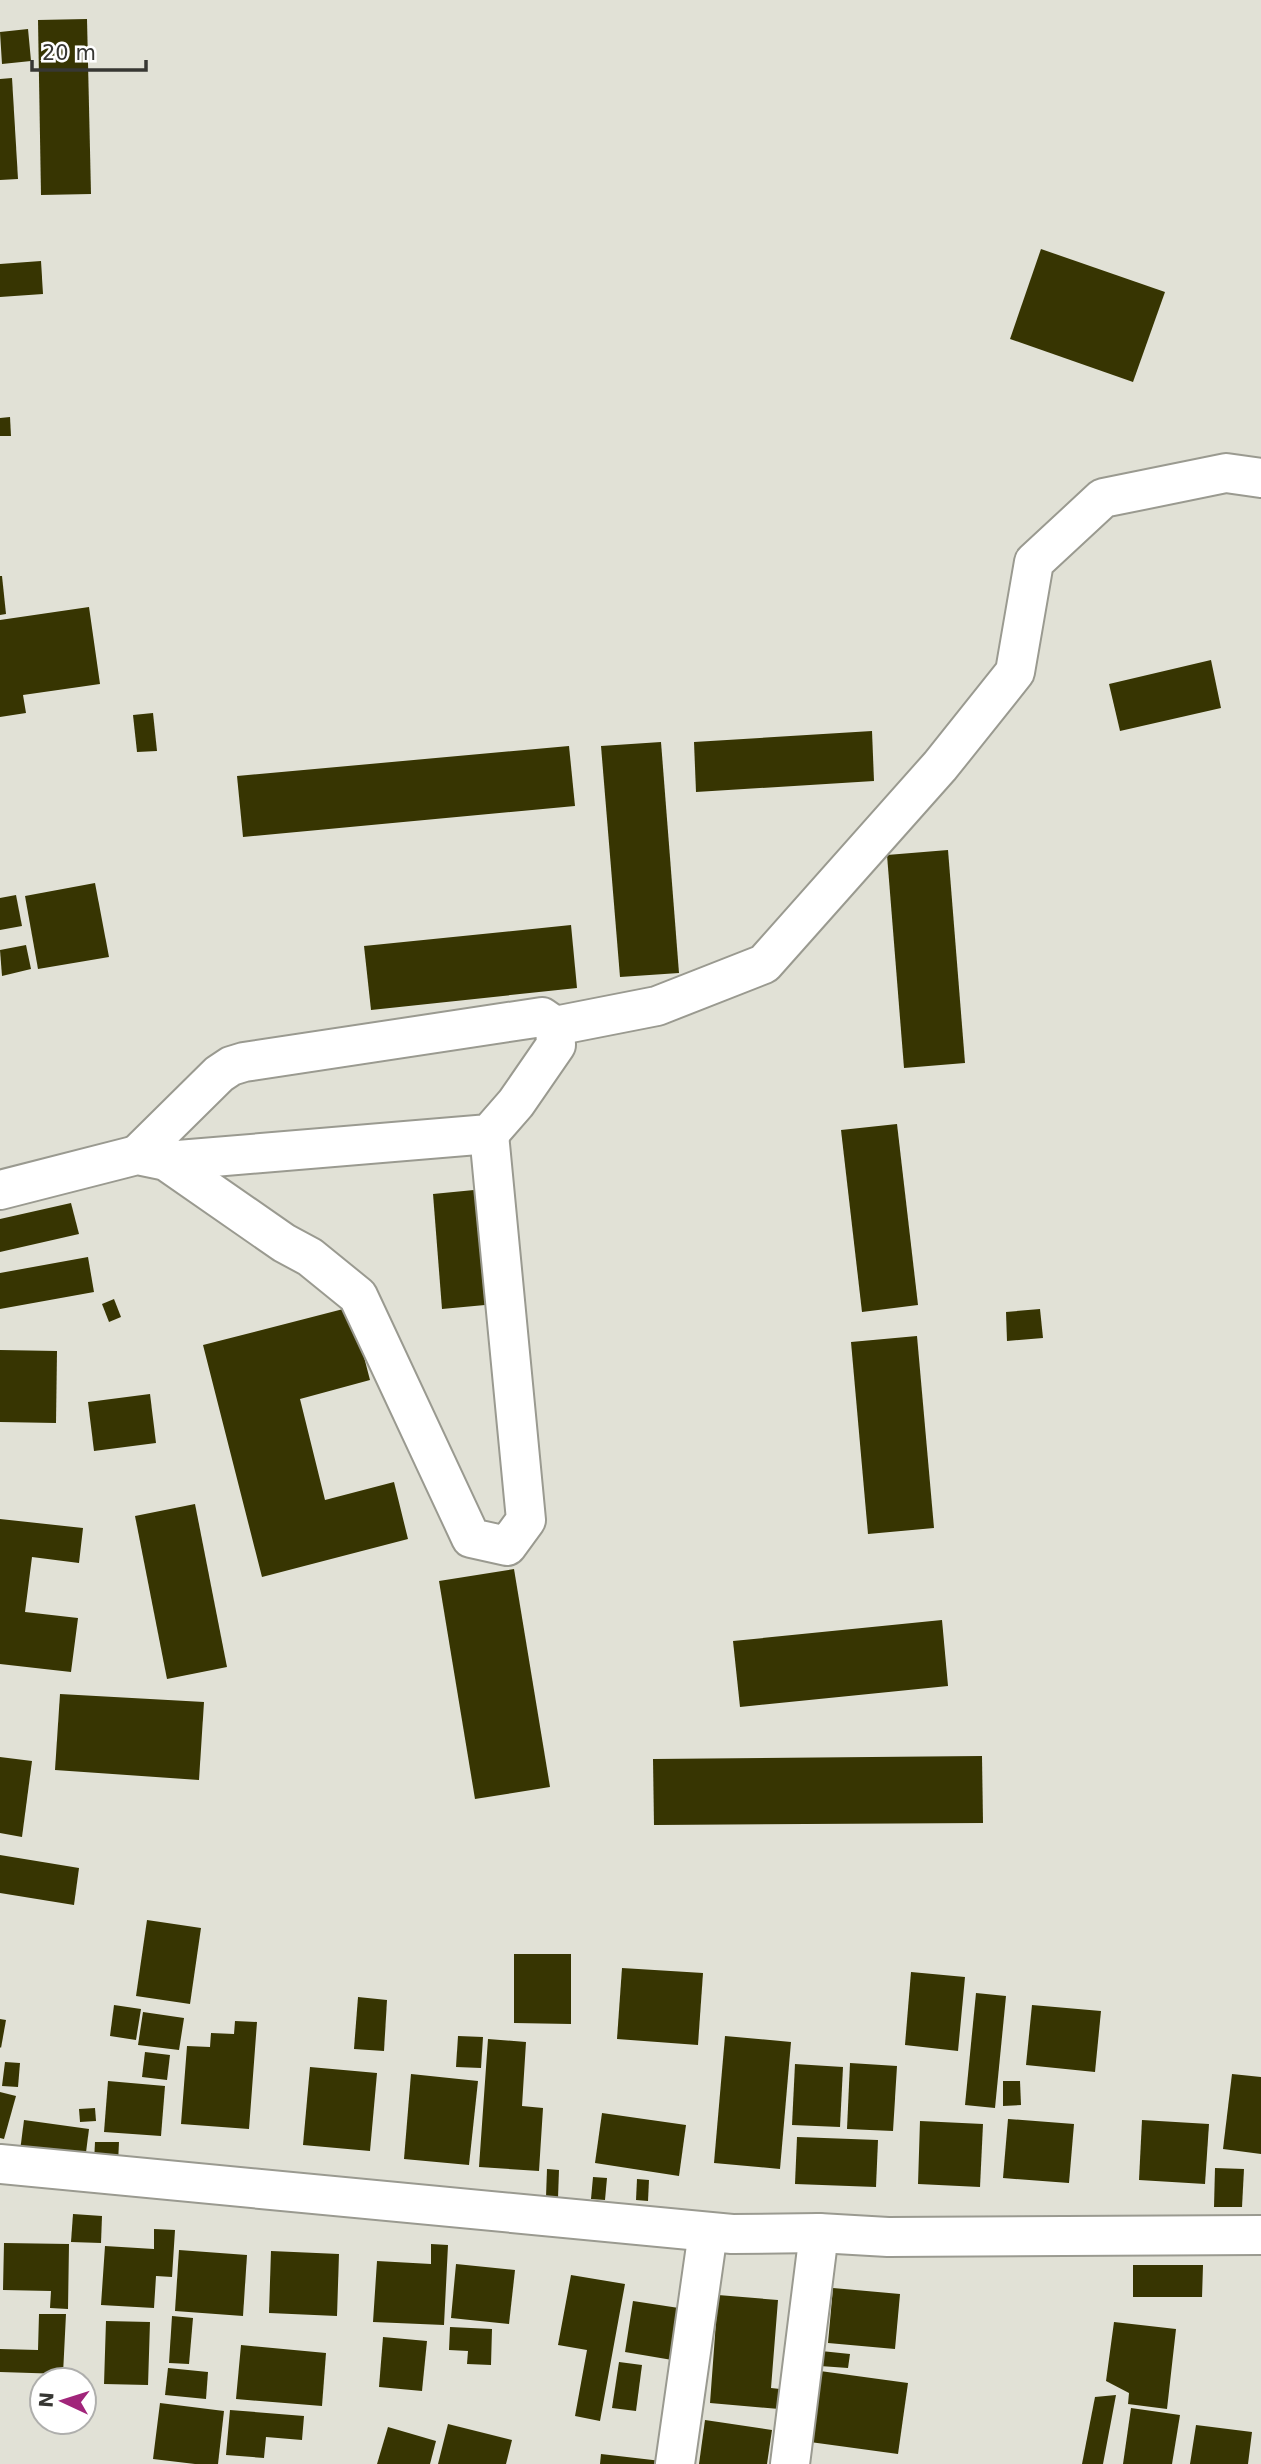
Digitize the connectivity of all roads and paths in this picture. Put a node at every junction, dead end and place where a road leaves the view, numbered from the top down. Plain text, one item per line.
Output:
1 (1261, 478) edge
2 (555, 1026) junction
3 (489, 1134) junction
4 (151, 1158) junction
5 (0, 1190) edge
6 (0, 2164) edge
7 (708, 2232) junction
8 (819, 2234) junction
9 (1261, 2235) edge
10 (675, 2464) edge
11 (790, 2464) edge

1 - 2 street
2 - 3 street
2 - 4 street
3 - 4 street
3 - 4 street
4 - 5 street
6 - 7 street
7 - 8 street
7 - 10 street
8 - 9 street
8 - 11 street

